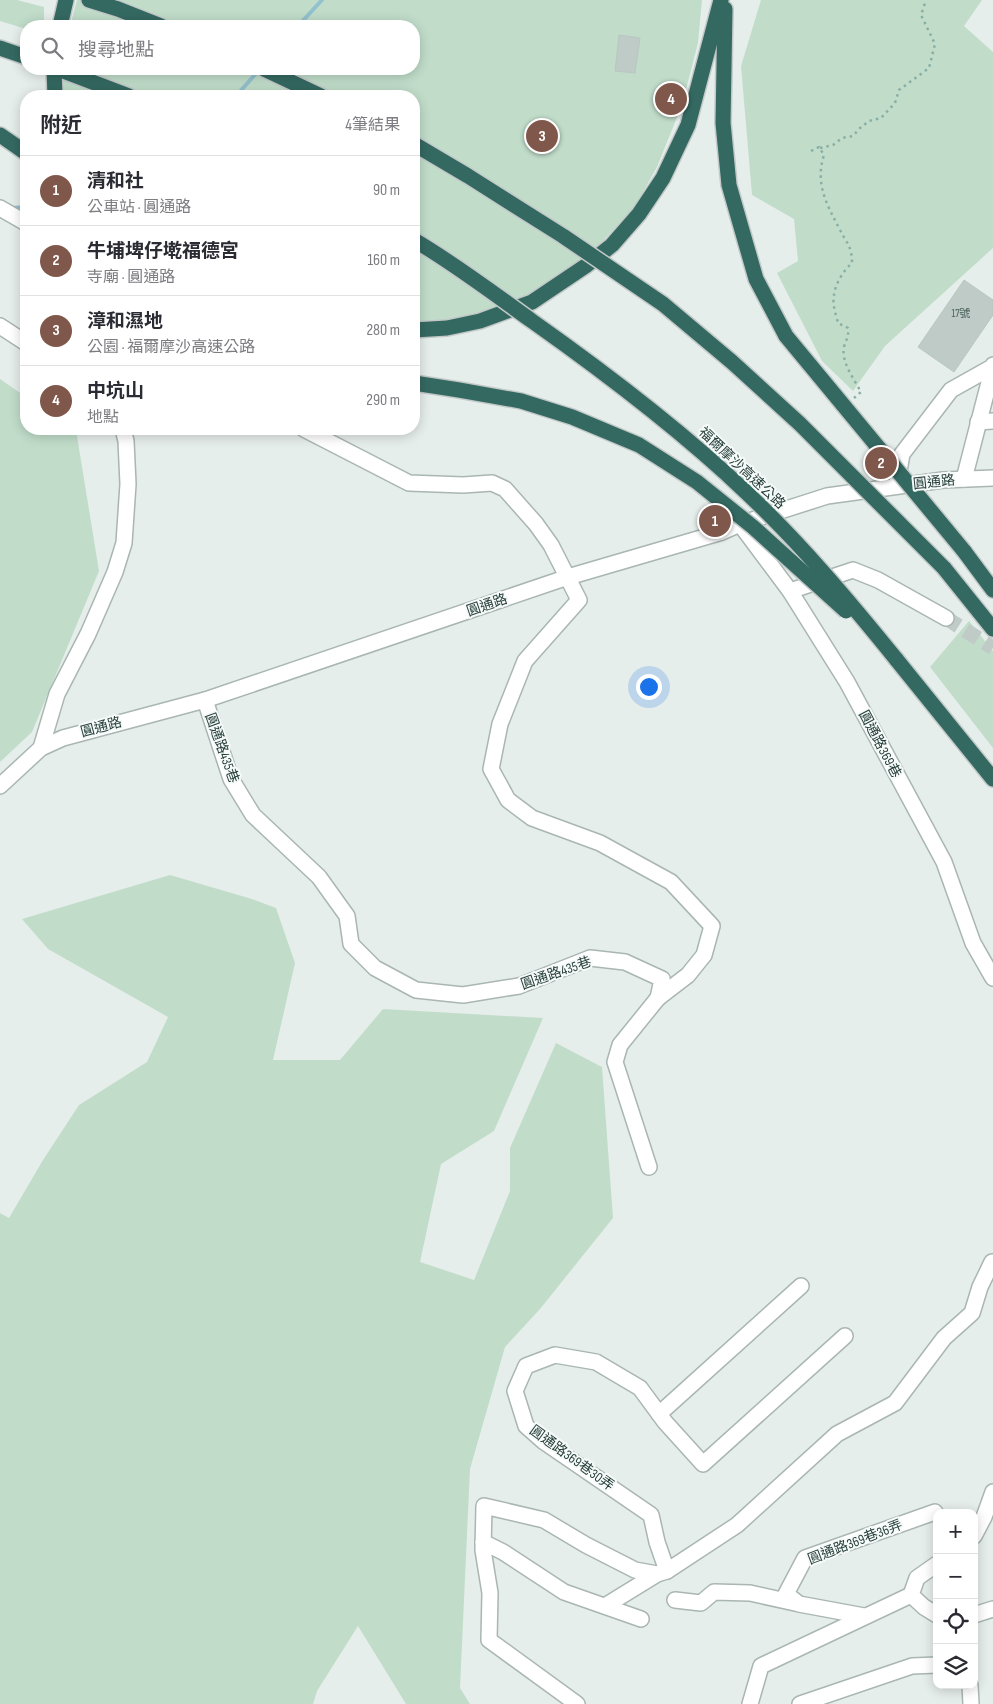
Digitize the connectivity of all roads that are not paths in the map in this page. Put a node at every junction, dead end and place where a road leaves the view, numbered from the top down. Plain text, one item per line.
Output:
1 (66, 0) edge
2 (89, 0) edge
3 (721, 0) edge
4 (726, 0) edge
5 (61, 20) edge
6 (146, 20) edge
7 (0, 48) edge
8 (20, 55) edge
9 (54, 75) edge
10 (74, 75) edge
11 (277, 75) edge
12 (55, 90) edge
13 (113, 90) edge
14 (308, 90) edge
15 (0, 135) edge
16 (420, 148) edge
17 (20, 149) edge
18 (0, 208) edge
19 (20, 219) edge
20 (420, 244) edge
21 (0, 326) edge
22 (420, 330) edge
23 (20, 339) edge
24 (993, 366) edge
25 (420, 384) edge
26 (986, 421) edge
27 (124, 435) edge
28 (316, 435) edge
29 (993, 478) edge
30 (964, 479) junction
31 (897, 486) junction
32 (740, 524) junction
33 (568, 577) junction
34 (790, 590) junction
35 (993, 590) edge
36 (946, 618) tunnel mouth
37 (993, 630) edge
38 (896, 659) junction
39 (205, 700) junction
40 (41, 748) junction
41 (993, 779) edge
42 (0, 786) edge
43 (993, 978) edge
44 (658, 998) junction
45 (649, 1167) dead end
46 (993, 1250) edge
47 (993, 1263) edge
48 (801, 1286) dead end
49 (845, 1336) dead end
50 (659, 1414) junction
51 (993, 1492) edge
52 (933, 1513) edge
53 (978, 1528) edge
54 (483, 1542) junction
55 (933, 1567) edge
56 (662, 1573) junction
57 (911, 1595) junction
58 (675, 1600) dead end
59 (799, 1604) junction
60 (605, 1606) junction
61 (993, 1609) edge
62 (933, 1613) edge
63 (978, 1615) edge
64 (864, 1616) junction
65 (641, 1619) dead end
66 (933, 1665) edge
67 (970, 1689) edge
68 (577, 1704) edge
69 (750, 1704) edge
70 (800, 1704) edge
71 (971, 1704) edge

1 - 5 highway
2 - 6 highway
3 - 22 highway
4 - 35 highway, bridge
7 - 8 highway
9 - 12 highway
10 - 13 highway
11 - 14 highway
15 - 17 highway
16 - 37 highway, bridge
18 - 19 street
20 - 38 highway, 福爾摩沙高速公路, bridge
21 - 23 street
24 - 26 street
24 - 31 street
25 - 38 highway, bridge
26 - 30 street
27 - 40 street
28 - 33 street
29 - 30 street, 圓通路
30 - 31 street, 圓通路
31 - 32 street, 圓通路
32 - 33 street, 圓通路
32 - 34 street, 圓通路369巷
33 - 39 street, 圓通路
33 - 44 street
34 - 36 street
34 - 43 street, 圓通路369巷
38 - 41 highway, 福爾摩沙高速公路
39 - 40 street, 圓通路
39 - 44 street, 圓通路435巷
40 - 42 street, 圓通路
44 - 45 street
46 - 47 street
47 - 56 street
48 - 50 street
49 - 50 street, 圓通路369巷30弄
50 - 56 street, 圓通路369巷30弄
51 - 53 street
52 - 59 street, 圓通路369巷36弄
54 - 56 street
54 - 60 street
54 - 68 street
55 - 57 street
56 - 60 street
57 - 62 street
57 - 64 street
58 - 59 street
59 - 64 street
60 - 65 street
61 - 63 street
64 - 69 street
66 - 70 street
67 - 71 street

